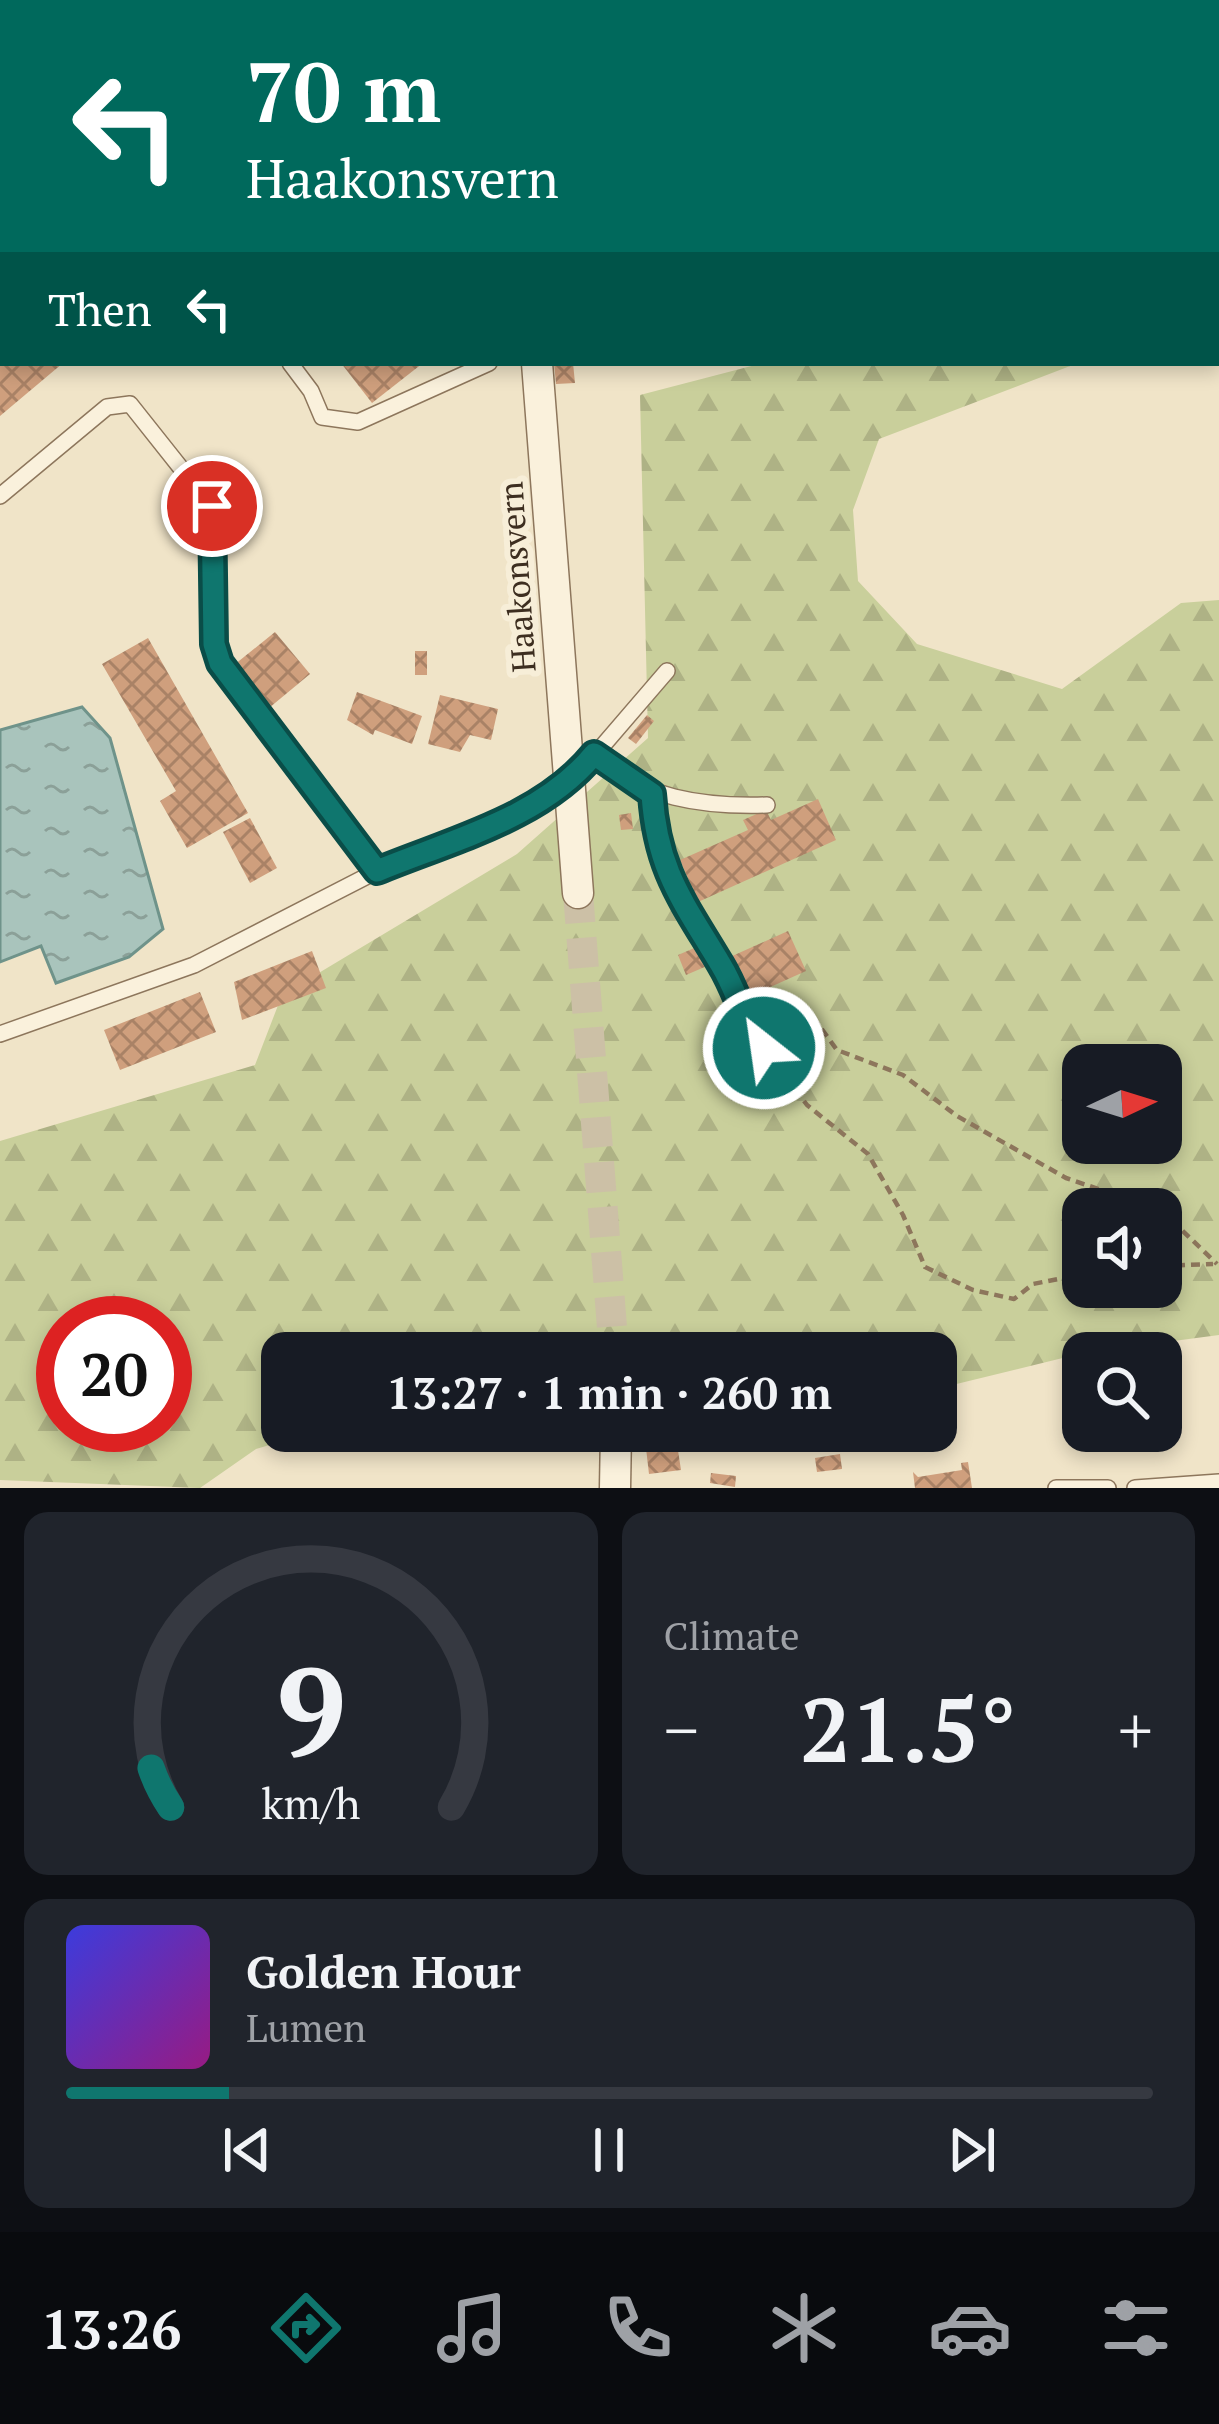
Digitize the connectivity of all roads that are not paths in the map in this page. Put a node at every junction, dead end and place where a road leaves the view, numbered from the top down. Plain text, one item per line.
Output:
1 (292, 366) edge
2 (482, 366) edge
3 (537, 366) edge
4 (0, 496) edge
5 (667, 671) dead end
6 (594, 754) junction
7 (568, 785) junction
8 (652, 794) junction
9 (767, 805) dead end
10 (377, 871) junction
11 (578, 892) tunnel mouth
12 (0, 1034) edge
13 (764, 1048) road end
14 (616, 1452) edge
15 (1219, 1482) edge
16 (616, 1488) edge
17 (1056, 1488) edge
18 (1108, 1488) edge
19 (1135, 1488) edge

1 - 2 lane
3 - 7 street, Haakonsvern
4 - 10 lane
5 - 6 lane
6 - 7 lane
6 - 8 lane
7 - 10 lane
7 - 11 street, Haakonsvern
8 - 9 lane
8 - 13 lane
10 - 12 lane
14 - 16 street
15 - 19 lane
17 - 18 lane

